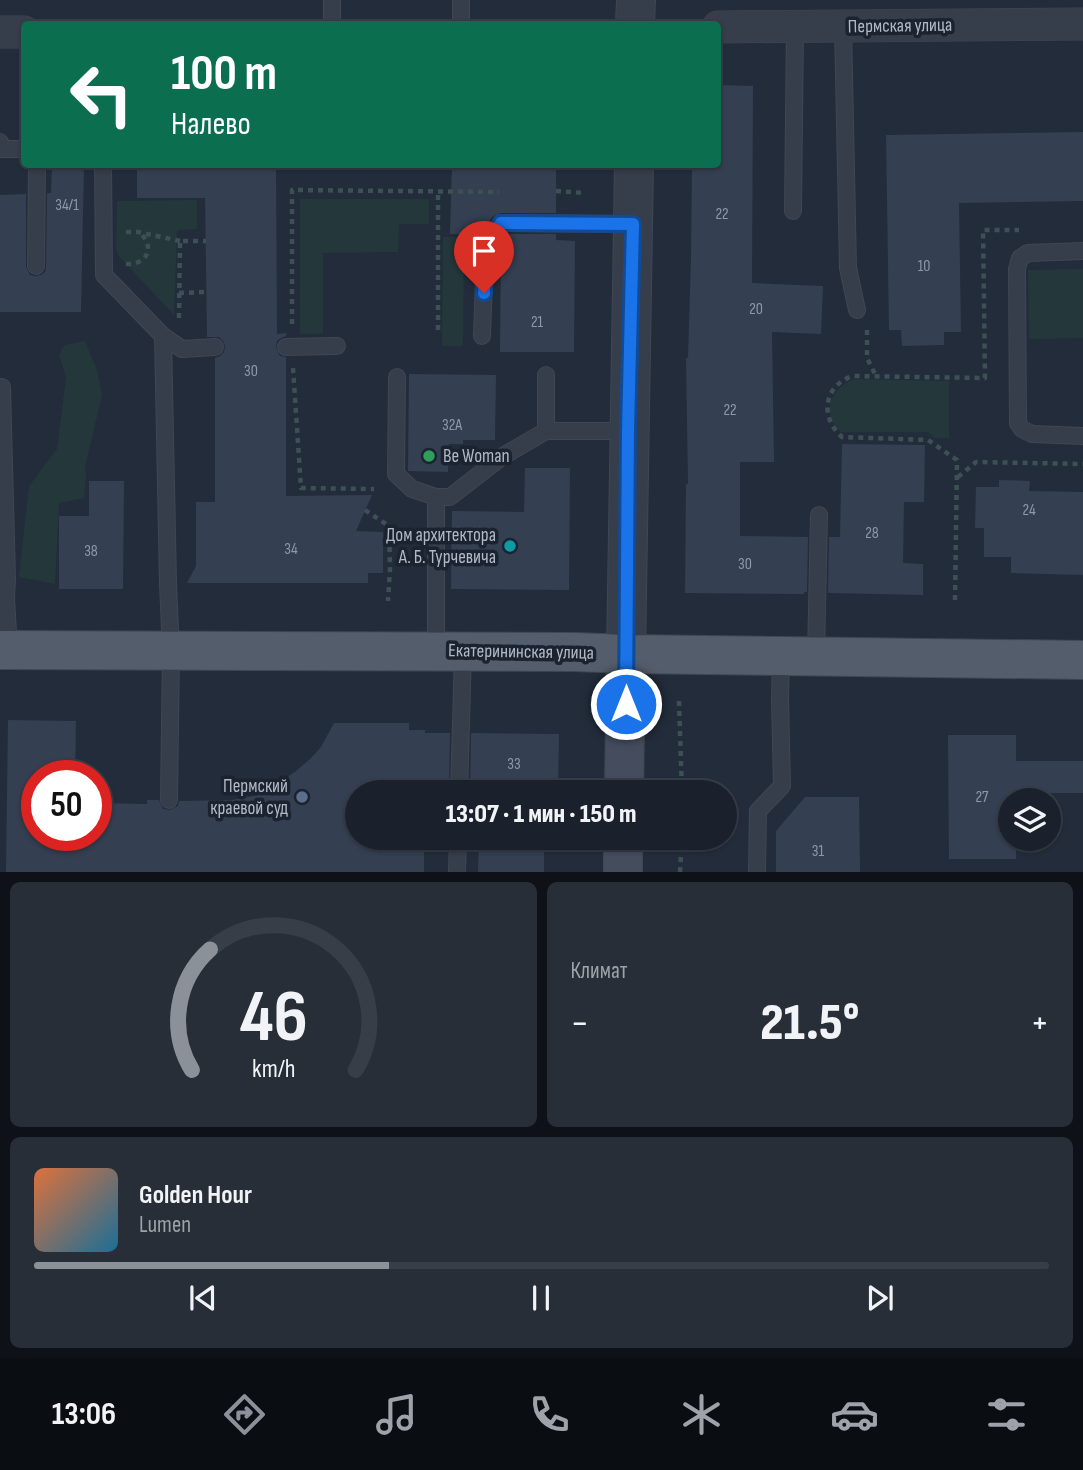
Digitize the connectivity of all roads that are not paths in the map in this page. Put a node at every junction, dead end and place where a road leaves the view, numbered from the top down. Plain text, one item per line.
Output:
1 (332, 0) edge
2 (461, 0) edge
3 (636, 0) edge
4 (332, 21) edge
5 (461, 21) edge
6 (635, 21) edge
7 (1083, 24) edge
8 (843, 26) junction
9 (721, 27) edge
10 (795, 27) junction
11 (0, 32) edge
12 (21, 32) edge
13 (0, 142) edge
14 (21, 149) edge
15 (37, 168) edge
16 (103, 168) edge
17 (634, 168) edge
18 (793, 211) dead end
19 (633, 224) junction
20 (1083, 251) edge
21 (36, 266) dead end
22 (862, 315) road end
23 (163, 336) junction
24 (482, 336) dead end
25 (289, 346) road end
26 (337, 346) dead end
27 (215, 347) dead end
28 (547, 375) dead end
29 (397, 377) dead end
30 (0, 387) edge
31 (628, 431) junction
32 (546, 432) junction
33 (1083, 436) edge
34 (436, 497) junction
35 (819, 515) dead end
36 (4, 650) edge
37 (171, 651) junction
38 (450, 652) junction
39 (626, 654) junction
40 (798, 656) junction
41 (1083, 660) edge
42 (458, 780) edge
43 (624, 780) edge
44 (169, 800) dead end
45 (458, 850) edge
46 (623, 850) edge
47 (457, 872) edge
48 (622, 872) edge
49 (757, 872) edge

1 - 4 lane
2 - 5 lane
3 - 6 street
7 - 8 street, Пермская улица
8 - 10 street, Пермская улица
8 - 22 lane
9 - 10 street, Пермская улица
10 - 18 lane
11 - 12 street
13 - 14 lane
15 - 21 lane
16 - 23 lane
17 - 19 street
19 - 24 lane
19 - 31 street
20 - 33 lane
23 - 27 lane
23 - 37 lane
25 - 26 lane
28 - 32 lane
29 - 34 lane
30 - 36 lane
31 - 32 lane
31 - 39 street
32 - 34 lane
34 - 38 lane
35 - 40 lane
36 - 37 main road, Екатерининская улица
37 - 38 main road, Екатерининская улица
37 - 44 lane
38 - 39 main road, Екатерининская улица
38 - 42 lane
39 - 40 main road, Екатерининская улица
39 - 43 main road
40 - 41 main road, Екатерининская улица
40 - 49 lane
45 - 47 lane
46 - 48 main road

